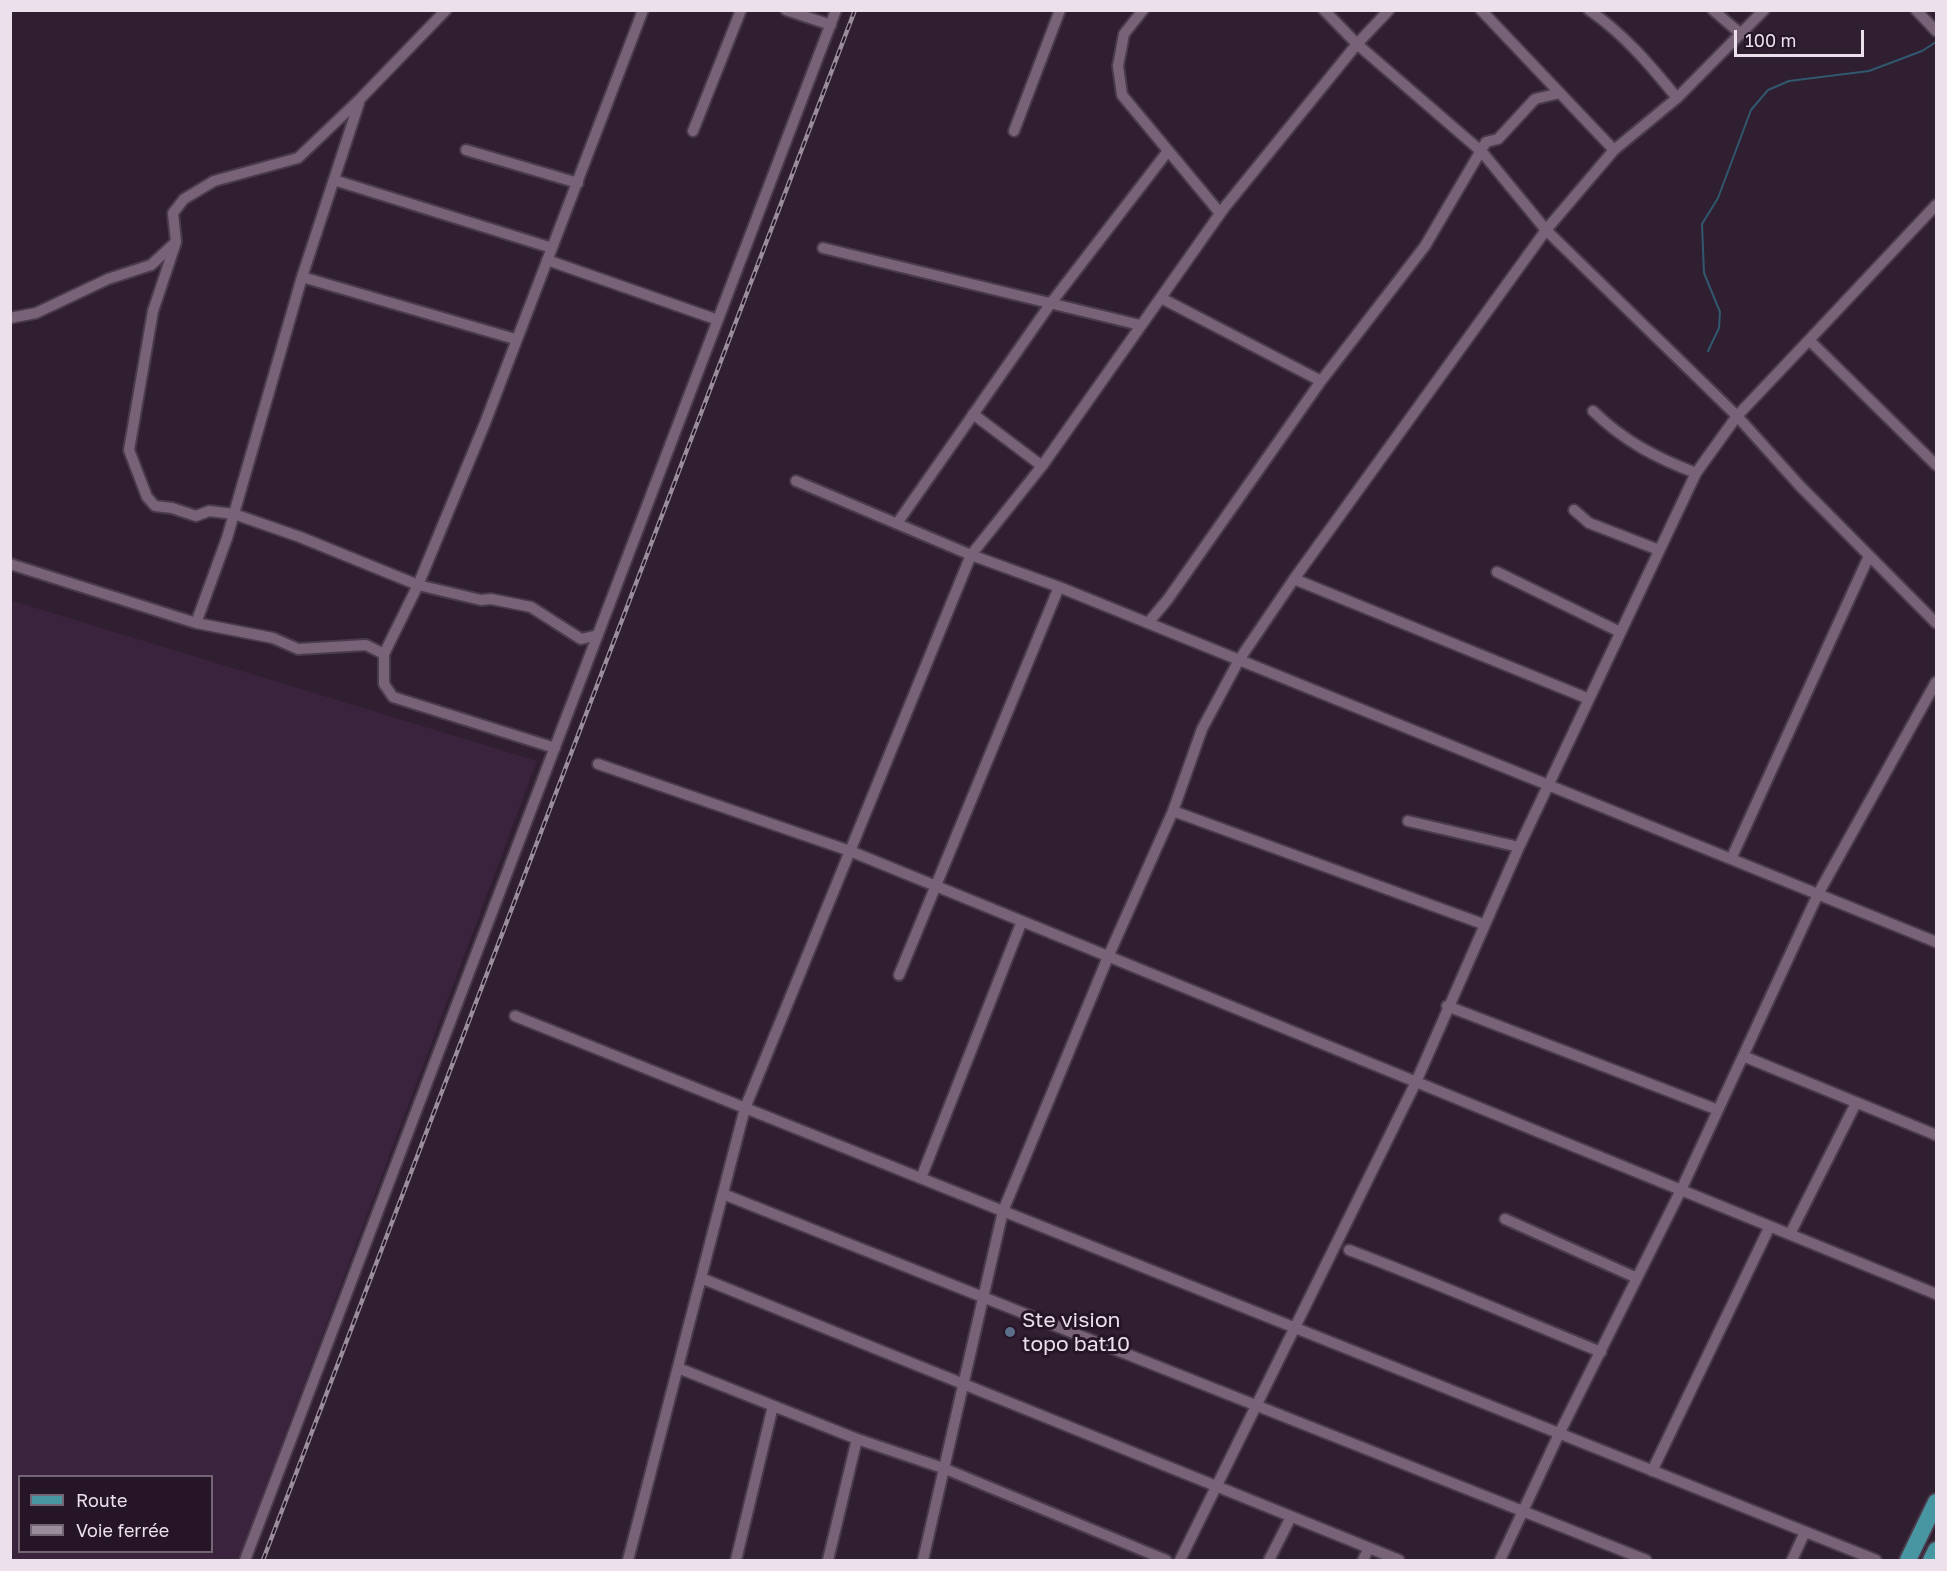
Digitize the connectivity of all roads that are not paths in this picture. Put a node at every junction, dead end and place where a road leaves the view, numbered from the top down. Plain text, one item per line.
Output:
1 (446, 10) edge
2 (644, 10) edge
3 (741, 10) edge
4 (786, 10) edge
5 (836, 10) edge
6 (1060, 10) edge
7 (1143, 10) edge
8 (1324, 10) edge
9 (1389, 10) edge
10 (1481, 10) edge
11 (1589, 10) edge
12 (1713, 10) edge
13 (1764, 10) edge
14 (1916, 10) edge
15 (831, 25) junction
16 (1936, 31) edge
17 (1741, 34) junction
18 (1357, 44) junction
19 (1560, 93) junction
20 (1677, 98) junction
21 (360, 99) junction
22 (693, 131) dead end
23 (1014, 131) dead end
24 (466, 150) dead end
25 (1614, 150) junction
26 (1168, 151) junction
27 (1482, 152) junction
28 (334, 180) junction
29 (578, 183) junction
30 (1936, 205) edge
31 (1220, 213) junction
32 (1546, 230) junction
33 (176, 242) junction
34 (552, 248) junction
35 (823, 248) dead end
36 (547, 260) junction
37 (302, 277) junction
38 (1161, 298) junction
39 (1051, 303) junction
40 (10, 318) edge
41 (718, 320) junction
42 (1140, 324) junction
43 (515, 339) junction
44 (1809, 340) junction
45 (1321, 381) junction
46 (1593, 411) dead end
47 (973, 414) junction
48 (1737, 416) junction
49 (1936, 465) edge
50 (1042, 466) junction
51 (1696, 473) junction
52 (796, 481) dead end
53 (1574, 510) dead end
54 (234, 514) junction
55 (898, 522) junction
56 (1659, 550) junction
57 (971, 555) junction
58 (1869, 556) junction
59 (10, 564) edge
60 (1497, 572) dead end
61 (1293, 579) junction
62 (418, 585) junction
63 (1059, 587) junction
64 (196, 623) junction
65 (1148, 623) junction
66 (1936, 623) edge
67 (1620, 632) junction
68 (598, 635) junction
69 (384, 654) junction
70 (1239, 660) junction
71 (1936, 682) edge
72 (1589, 699) junction
73 (555, 748) junction
74 (598, 764) dead end
75 (1548, 785) junction
76 (1173, 811) junction
77 (1408, 821) dead end
78 (1518, 847) junction
79 (850, 851) junction
80 (1731, 859) junction
81 (935, 886) junction
82 (1818, 894) junction
83 (1022, 921) junction
84 (1484, 924) junction
85 (1936, 942) edge
86 (1108, 957) junction
87 (899, 975) dead end
88 (1447, 1006) junction
89 (515, 1016) dead end
90 (1743, 1056) junction
91 (1416, 1082) junction
92 (1856, 1103) junction
93 (745, 1108) junction
94 (1718, 1110) junction
95 (1936, 1135) edge
96 (921, 1178) junction
97 (1681, 1190) junction
98 (723, 1194) junction
99 (1003, 1211) junction
100 (1505, 1219) dead end
101 (1770, 1226) junction
102 (1790, 1234) junction
103 (1349, 1250) dead end
104 (701, 1278) junction
105 (1637, 1278) junction
106 (1936, 1294) edge
107 (984, 1299) junction
108 (1293, 1328) junction
109 (1601, 1352) junction
110 (678, 1368) junction
111 (965, 1385) junction
112 (773, 1406) junction
113 (1255, 1406) junction
114 (1558, 1434) junction
115 (857, 1439) junction
116 (943, 1468) junction
117 (1652, 1471) junction
118 (1216, 1486) junction
119 (1936, 1502) edge
120 (1522, 1512) junction
121 (1291, 1517) junction
122 (1804, 1532) junction
123 (1369, 1548) junction
124 (1936, 1550) edge
125 (245, 1560) edge
126 (628, 1560) edge
127 (736, 1560) edge
128 (828, 1560) edge
129 (923, 1560) edge
130 (1166, 1560) edge
131 (1180, 1560) edge
132 (1269, 1560) edge
133 (1363, 1560) edge
134 (1400, 1560) edge
135 (1500, 1560) edge
136 (1646, 1560) edge
137 (1792, 1560) edge
138 (1876, 1560) edge
139 (1908, 1560) edge
140 (1931, 1560) edge

1 - 21 street
2 - 29 street
3 - 22 street
4 - 15 street
5 - 15 street
6 - 23 street
7 - 26 street
8 - 18 street
9 - 18 street
10 - 19 street
11 - 20 street
12 - 17 street
13 - 17 street
14 - 16 street
15 - 41 street
17 - 20 street
18 - 27 street
18 - 31 street
19 - 25 street
19 - 27 street
20 - 25 street
21 - 28 street
21 - 33 street
24 - 29 street
25 - 32 street
26 - 31 street
26 - 39 street
27 - 32 street
27 - 45 street
28 - 34 street
28 - 37 street
29 - 34 street
30 - 44 street
31 - 38 street
32 - 48 street
32 - 61 street
33 - 40 street
33 - 54 street
34 - 36 street
35 - 39 street
36 - 41 street
36 - 43 street
37 - 43 street
37 - 54 street
38 - 42 street
38 - 45 street
39 - 42 street
39 - 47 street
41 - 68 street
42 - 50 street
43 - 62 street
44 - 48 street
44 - 49 street
45 - 65 street
46 - 51 street
47 - 50 street
47 - 55 street
48 - 51 street
48 - 58 street
50 - 57 street
51 - 56 street
52 - 55 street
53 - 56 street
54 - 62 street
54 - 64 street
55 - 57 street
56 - 67 street
57 - 63 street
57 - 79 street
58 - 66 street
58 - 80 street
59 - 64 street
60 - 67 street
61 - 70 street
61 - 72 street
62 - 68 street
62 - 69 street
63 - 65 street
63 - 81 street
64 - 69 street
65 - 70 street
67 - 72 street
68 - 73 street
69 - 73 street
70 - 75 street
70 - 76 street
71 - 82 street
72 - 75 street
73 - 125 street
74 - 79 street
75 - 78 street
75 - 80 street
76 - 84 street
76 - 86 street
77 - 78 street
78 - 84 street
79 - 81 street
79 - 93 street
80 - 82 street
81 - 83 street
81 - 87 street
82 - 85 street
82 - 90 street
83 - 86 street
83 - 96 street
84 - 88 street
86 - 91 street
86 - 99 street
88 - 91 street
88 - 94 street
89 - 93 street
90 - 92 street
90 - 94 street
91 - 97 street
91 - 108 street
92 - 95 street
92 - 102 street
93 - 96 street
93 - 98 street
94 - 97 street
96 - 99 street
97 - 101 street
97 - 105 street
98 - 104 street
98 - 107 street
99 - 107 street
99 - 108 street
100 - 105 street
101 - 102 street
101 - 117 street
102 - 106 street
103 - 109 street
104 - 110 street
104 - 111 street
105 - 109 street
107 - 111 street
107 - 113 street
108 - 113 street
108 - 114 street
109 - 114 street
110 - 112 street
110 - 126 street
111 - 116 street
111 - 118 street
112 - 115 street
112 - 127 street
113 - 118 street
113 - 120 street
114 - 117 street
114 - 120 street
115 - 116 street
115 - 128 street
116 - 129 street
116 - 130 street
117 - 122 street
118 - 121 street
118 - 131 street
119 - 139 main road
120 - 135 street
120 - 136 street
121 - 123 street
121 - 132 street
122 - 137 street
122 - 138 street
123 - 133 street
123 - 134 street
124 - 140 main road

